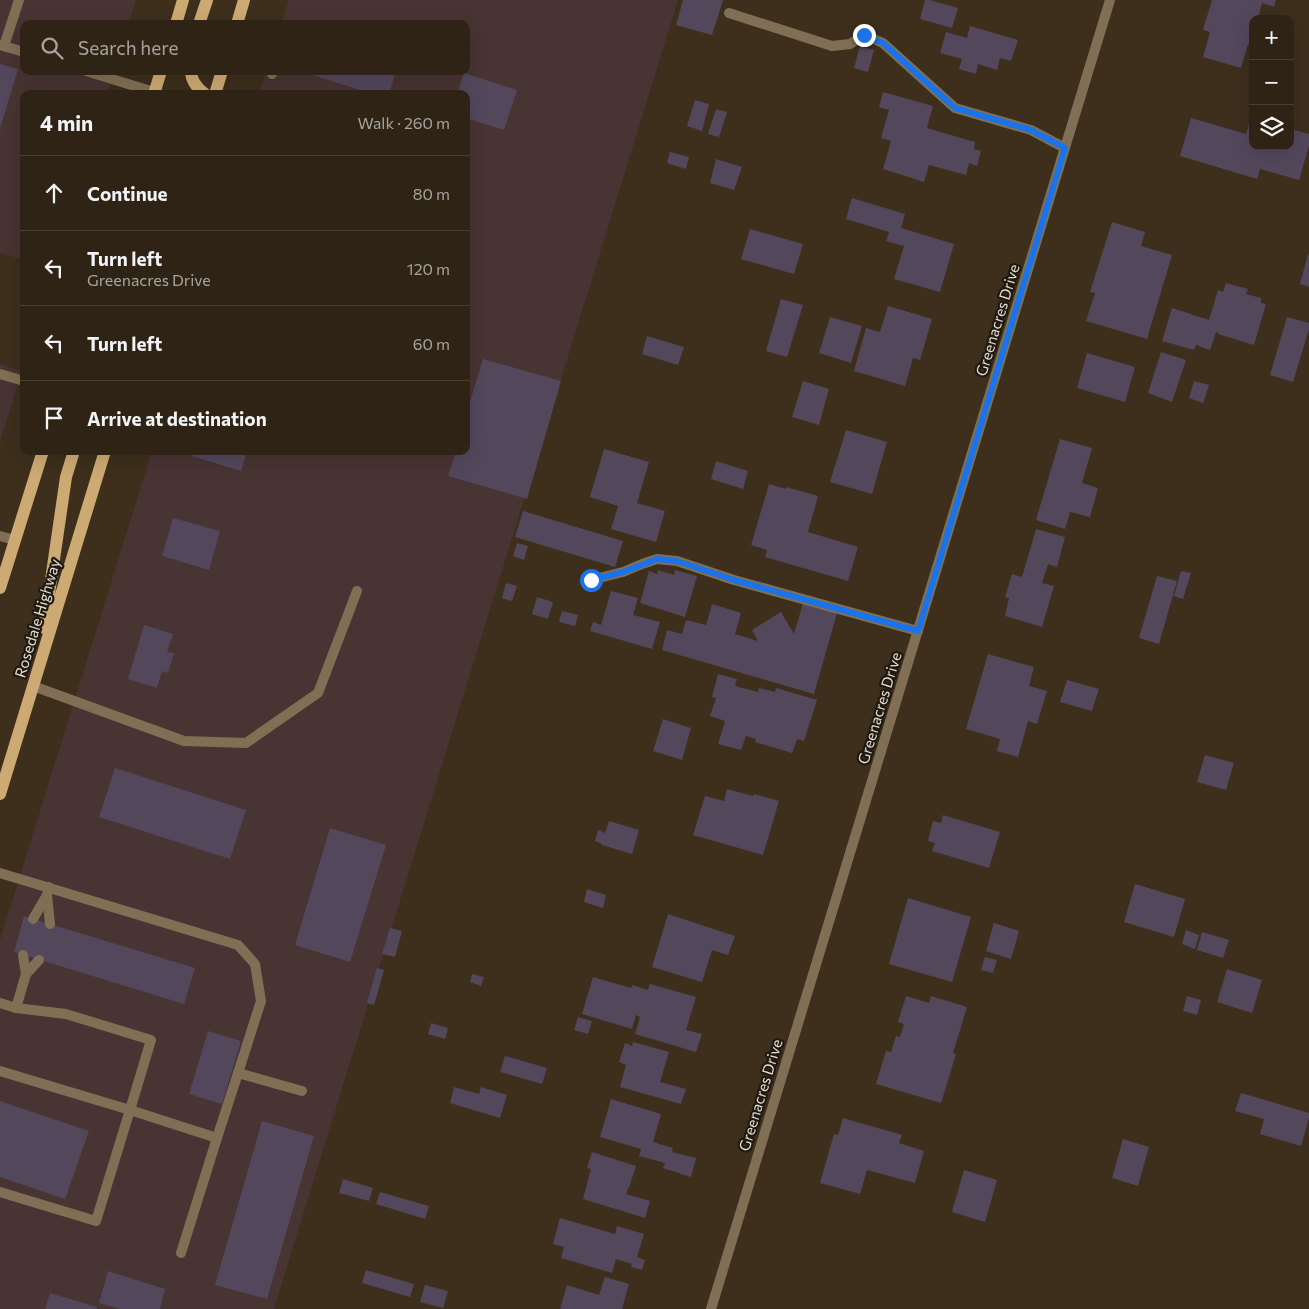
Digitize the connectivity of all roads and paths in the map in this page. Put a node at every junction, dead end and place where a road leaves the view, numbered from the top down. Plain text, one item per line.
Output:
1 (19, 0) edge
2 (183, 0) edge
3 (206, 0) edge
4 (244, 0) edge
5 (1110, 0) edge
6 (729, 13) dead end
7 (177, 20) edge
8 (200, 20) edge
9 (238, 20) edge
10 (2, 46) edge
11 (20, 51) edge
12 (98, 75) edge
13 (160, 75) edge
14 (191, 75) edge
15 (221, 75) edge
16 (145, 90) edge
17 (155, 90) edge
18 (200, 90) edge
19 (217, 90) edge
20 (1065, 148) junction
21 (0, 374) edge
22 (20, 379) edge
23 (42, 455) edge
24 (73, 455) edge
25 (104, 455) edge
26 (0, 536) edge
27 (15, 540) junction
28 (591, 580) dead end
29 (0, 588) edge
30 (357, 591) dead end
31 (918, 631) junction
32 (38, 670) junction
33 (33, 686) junction
34 (0, 794) edge
35 (0, 874) edge
36 (48, 891) junction
37 (33, 919) dead end
38 (50, 924) dead end
39 (23, 955) dead end
40 (39, 960) dead end
41 (26, 974) junction
42 (0, 1004) edge
43 (16, 1008) junction
44 (0, 1071) edge
45 (238, 1073) junction
46 (302, 1091) dead end
47 (130, 1110) junction
48 (217, 1138) junction
49 (0, 1192) edge
50 (181, 1253) dead end
51 (711, 1309) edge

1 - 10 street
2 - 7 main road
3 - 8 main road
4 - 9 main road
5 - 20 street, Greenacres Drive
6 - 20 street
10 - 11 street
12 - 16 street
13 - 17 main road
14 - 18 main road
15 - 19 main road
20 - 31 street, Greenacres Drive
21 - 22 street
23 - 27 main road
24 - 32 main road
25 - 32 main road, Rosedale Highway
26 - 27 street
27 - 29 main road
28 - 31 street
30 - 33 street
31 - 51 street, Greenacres Drive
32 - 33 main road, Rosedale Highway
33 - 34 main road, Rosedale Highway
35 - 36 street
36 - 37 street
36 - 38 street
36 - 45 street
39 - 41 street
40 - 41 street
41 - 43 street
42 - 43 street
43 - 47 street
44 - 47 street
45 - 46 street
45 - 48 street
47 - 48 street
47 - 49 street
48 - 50 street

